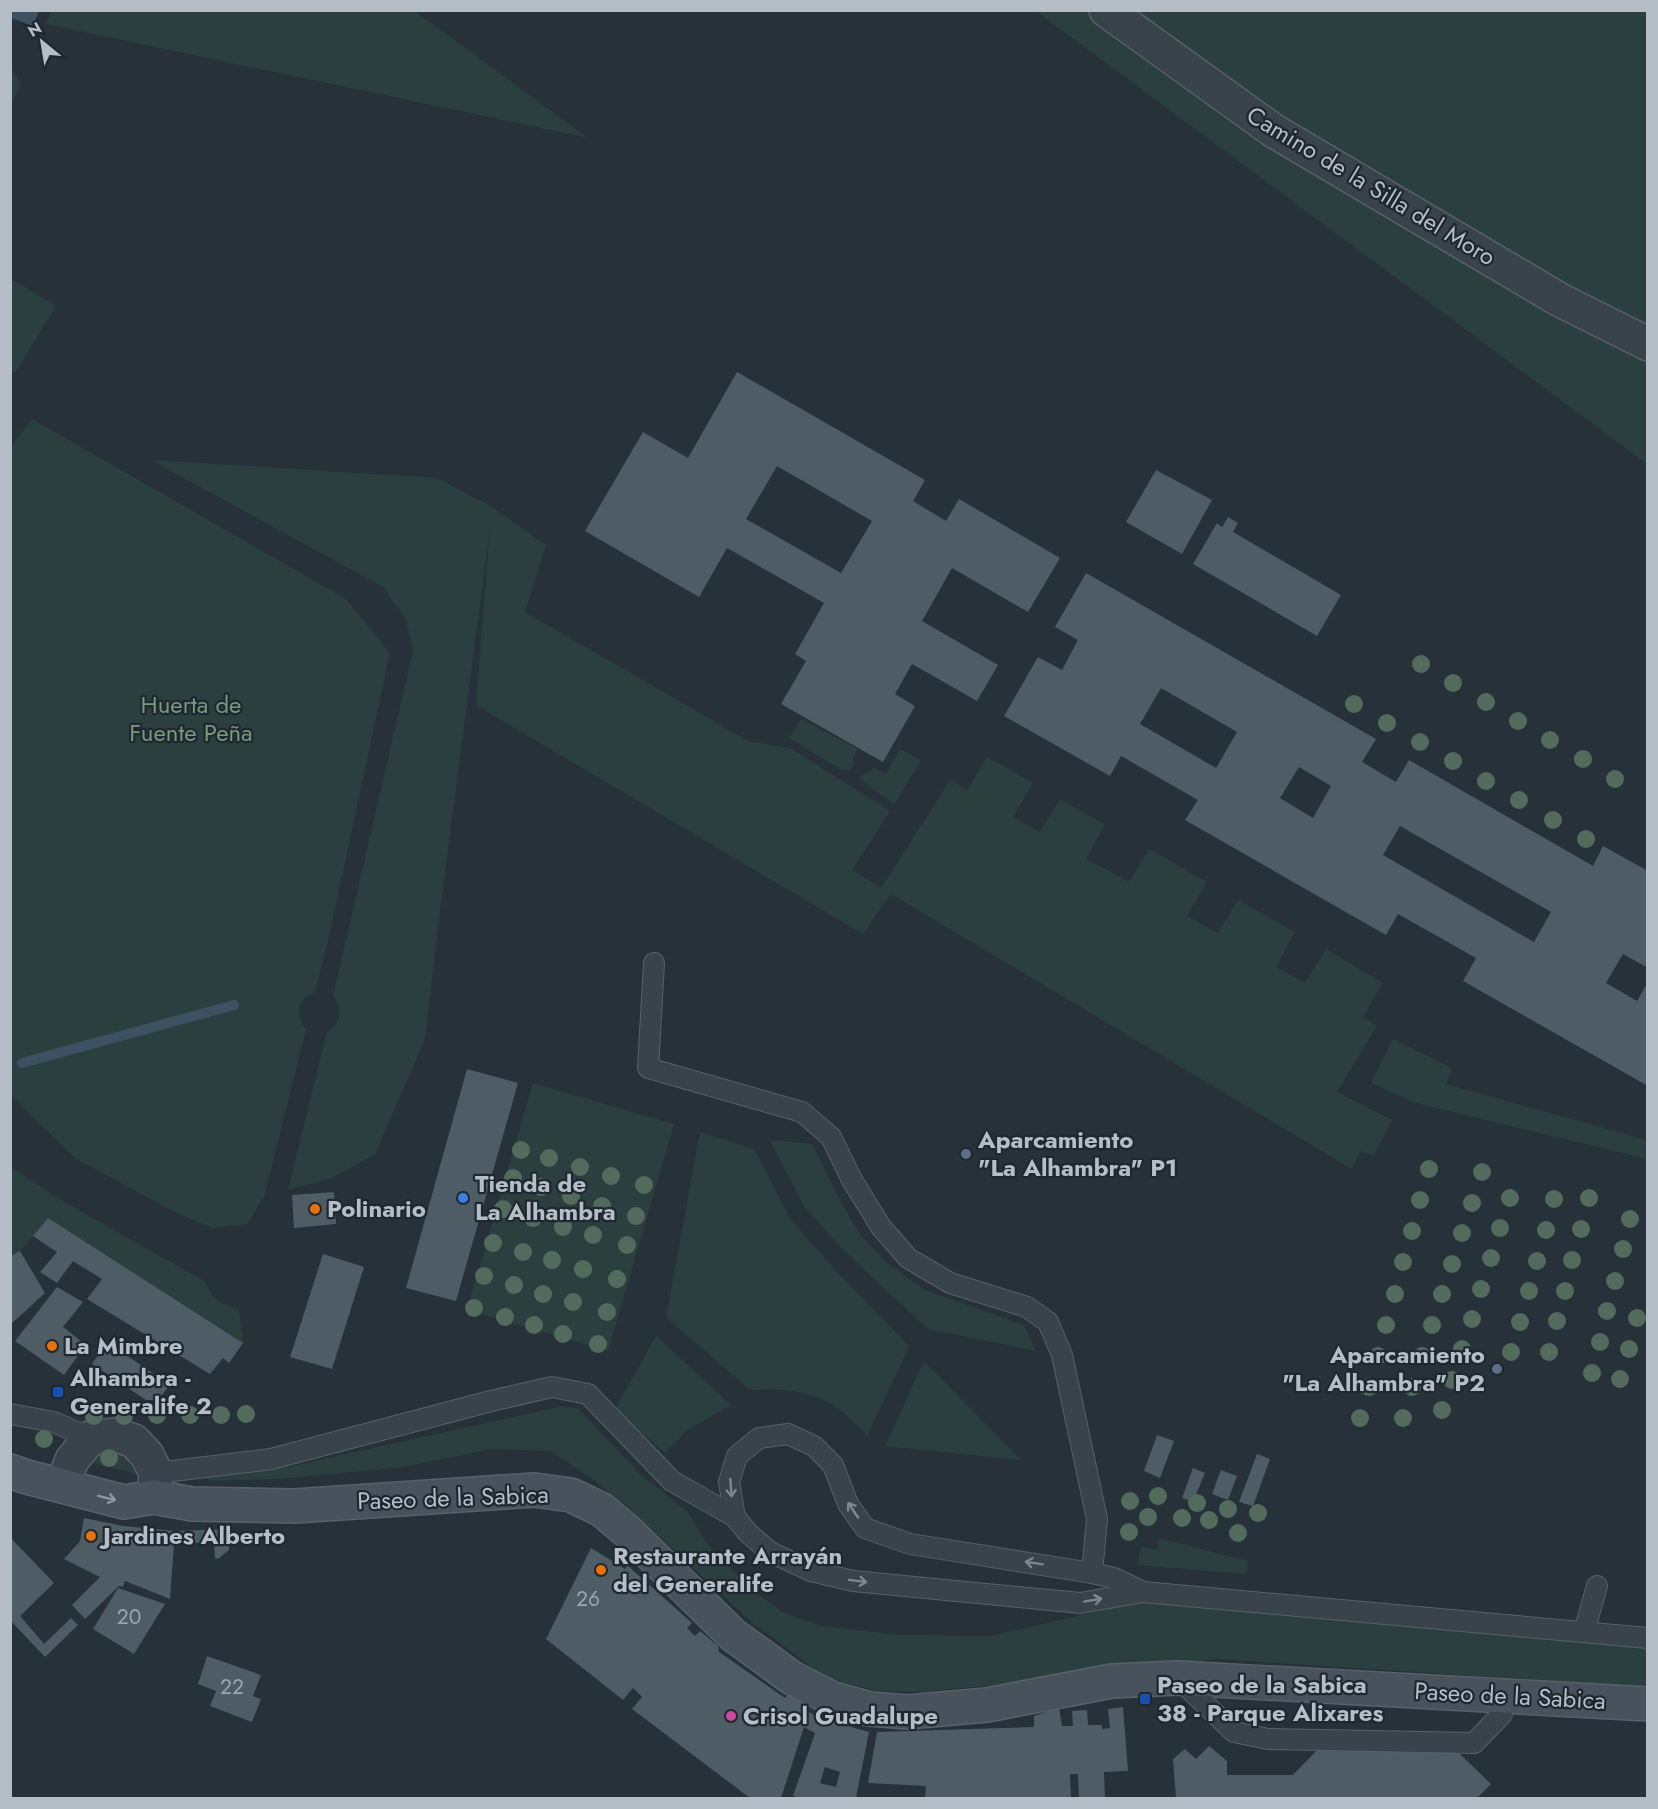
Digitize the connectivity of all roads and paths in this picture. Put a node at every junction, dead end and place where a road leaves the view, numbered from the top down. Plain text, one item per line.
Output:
1 (1106, 10) edge
2 (1647, 344) edge
3 (654, 963) dead end
4 (10, 1414) edge
5 (90, 1438) junction
6 (10, 1457) edge
7 (69, 1467) junction
8 (10, 1471) edge
9 (155, 1485) junction
10 (735, 1517) junction
11 (1092, 1573) junction
12 (1597, 1586) dead end
13 (1143, 1592) junction
14 (1584, 1632) junction
15 (1647, 1638) edge
16 (1178, 1678) junction
17 (1503, 1695) junction
18 (1647, 1704) edge

1 - 2 street, Camino de la Silla del Moro
3 - 11 lane
4 - 5 lane
5 - 7 street
5 - 9 street
6 - 7 street
7 - 9 street
8 -> 9 street
9 - 10 lane
9 - 16 street, Paseo de la Sabica
11 -> 10 lane
10 -> 13 lane
11 - 13 lane
12 - 14 lane
13 - 14 lane
14 - 15 lane
16 - 17 street, Paseo de la Sabica
16 - 17 lane
17 - 18 street, Paseo de la Sabica

